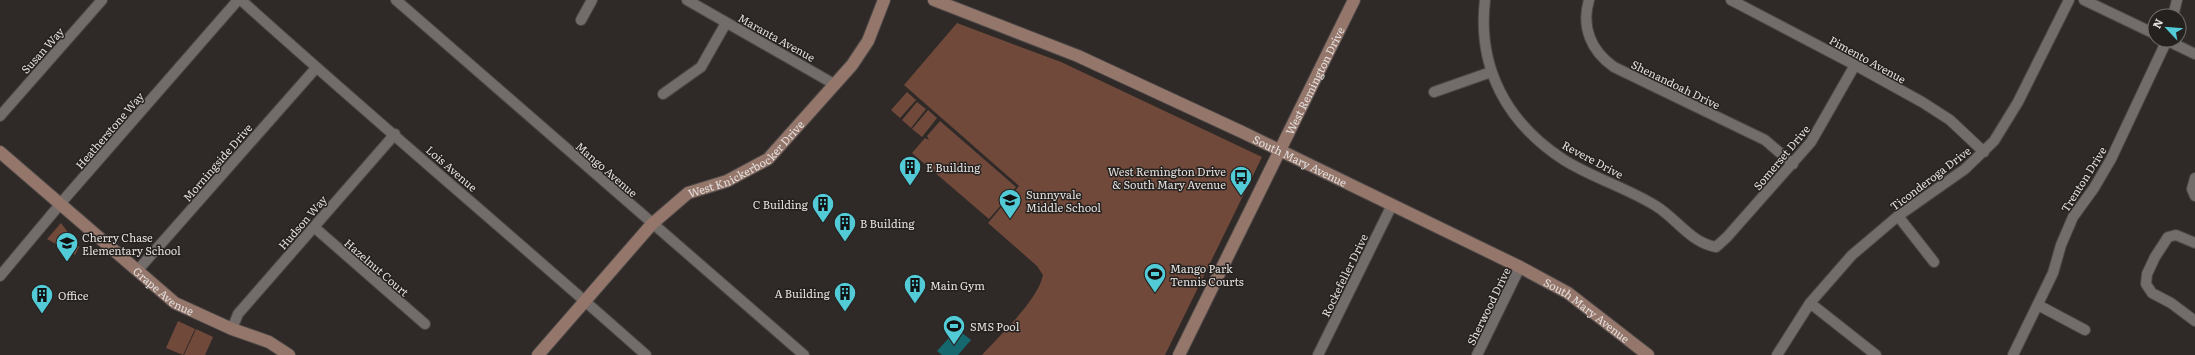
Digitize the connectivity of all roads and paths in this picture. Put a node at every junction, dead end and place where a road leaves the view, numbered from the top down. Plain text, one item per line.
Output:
1 (102, 0) edge
2 (238, 0) edge
3 (241, 0) edge
4 (396, 0) edge
5 (592, 0) edge
6 (687, 0) edge
7 (884, 0) edge
8 (934, 0) edge
9 (1354, 0) edge
10 (1485, 0) edge
11 (1589, 0) edge
12 (1731, 0) edge
13 (2069, 0) edge
14 (2084, 0) edge
15 (581, 20) dead end
16 (726, 23) junction
17 (2147, 30) edge
18 (2163, 48) edge
19 (2183, 48) edge
20 (2195, 54) edge
21 (1855, 65) junction
22 (316, 68) junction
23 (1491, 72) junction
24 (834, 84) junction
25 (1434, 92) dead end
26 (663, 94) dead end
27 (0, 116) edge
28 (395, 134) junction
29 (0, 152) edge
30 (1281, 152) junction
31 (1984, 152) junction
32 (1793, 164) junction
33 (2195, 178) edge
34 (2194, 195) edge
35 (59, 205) junction
36 (1392, 205) junction
37 (1898, 216) junction
38 (652, 224) junction
39 (314, 227) junction
40 (1727, 237) joint
41 (2195, 243) edge
42 (1934, 262) dead end
43 (1520, 267) junction
44 (137, 271) junction
45 (0, 276) edge
46 (585, 301) junction
47 (1810, 303) junction
48 (2038, 306) junction
49 (2195, 321) edge
50 (425, 324) dead end
51 (232, 329) junction
52 (2086, 330) dead end
53 (289, 355) edge
54 (538, 355) edge
55 (646, 355) edge
56 (804, 355) edge
57 (1179, 355) edge
58 (1318, 355) edge
59 (1477, 355) edge
60 (1648, 355) edge
61 (1777, 355) edge
62 (1876, 355) edge
63 (2013, 355) edge

1 - 27 street, Susan Way
2 - 35 street, Heatherstone Way
3 - 22 street, Lois Avenue
4 - 38 street, Mango Avenue
5 - 15 street
6 - 16 street, Maranta Avenue
7 - 24 street, West Knickerbocker Drive
8 - 30 street, South Mary Avenue
9 - 30 street, West Remington Drive
10 - 23 street, Revere Drive
11 - 32 street, Shenandoah Drive
12 - 21 street, Pimento Avenue
13 - 31 street, Ticonderoga Drive
14 - 17 street
16 - 24 street, Maranta Avenue
16 - 26 street
18 - 48 street, Trenton Drive
19 - 20 street
21 - 31 street, Pimento Avenue
21 - 32 street, Somerset Drive
22 - 28 street, Lois Avenue
22 - 44 street, Morningside Drive
23 - 25 street
23 - 40 street, Revere Drive
24 - 38 street, West Knickerbocker Drive
28 - 39 street, Hudson Way
28 - 46 street, Lois Avenue
29 - 35 street, Grape Avenue
30 - 36 street, South Mary Avenue
30 - 57 street, West Remington Drive
31 - 37 street, Ticonderoga Drive
32 - 40 street, Somerset Drive
33 - 34 street
35 - 44 street, Grape Avenue
35 - 45 street, Heatherstone Way
36 - 43 street, South Mary Avenue
36 - 58 street, Rockefeller Drive
37 - 42 street
37 - 47 street, Ticonderoga Drive
38 - 46 street, West Knickerbocker Drive
38 - 56 street, Mango Avenue
39 - 50 street, Hazelnut Court
39 - 51 street, Hudson Way
41 - 49 street
43 - 59 street, Sherwood Drive
43 - 60 street, South Mary Avenue
44 - 51 street, Grape Avenue
46 - 54 street, West Knickerbocker Drive
46 - 55 street, Lois Avenue
47 - 61 street, Ticonderoga Drive
47 - 62 street
48 - 52 street
48 - 63 street, Trenton Drive
51 - 53 street, Grape Avenue

